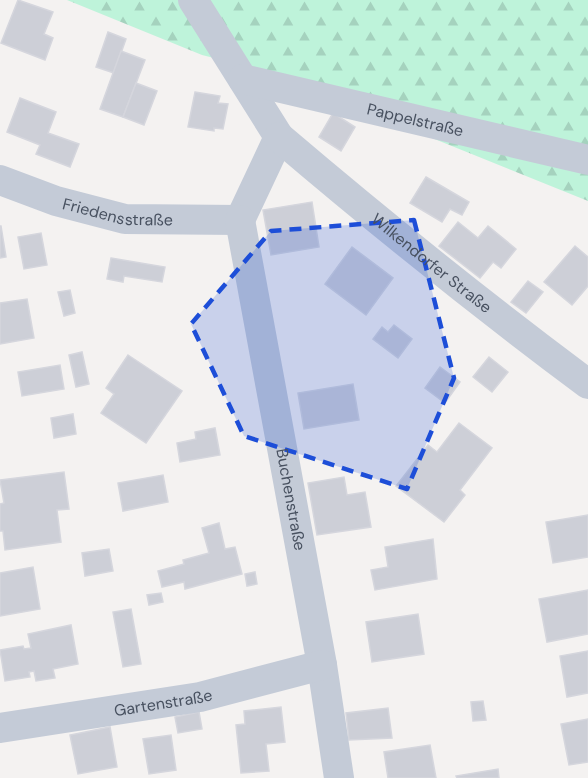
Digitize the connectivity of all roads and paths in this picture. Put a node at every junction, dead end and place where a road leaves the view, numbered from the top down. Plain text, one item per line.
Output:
1 (193, 0) edge
2 (243, 79) junction
3 (279, 137) junction
4 (588, 160) edge
5 (0, 180) edge
6 (240, 220) junction
7 (588, 384) edge
8 (322, 665) junction
9 (0, 728) edge
10 (339, 778) edge

1 - 2 street, Wilkendorfer Straße
2 - 3 street, Wilkendorfer Straße
2 - 4 street, Pappelstraße
3 - 6 street
3 - 7 street, Wilkendorfer Straße
5 - 6 street, Friedensstraße
6 - 8 street, Buchenstraße
8 - 9 street, Gartenstraße
8 - 10 street, Buchenstraße

